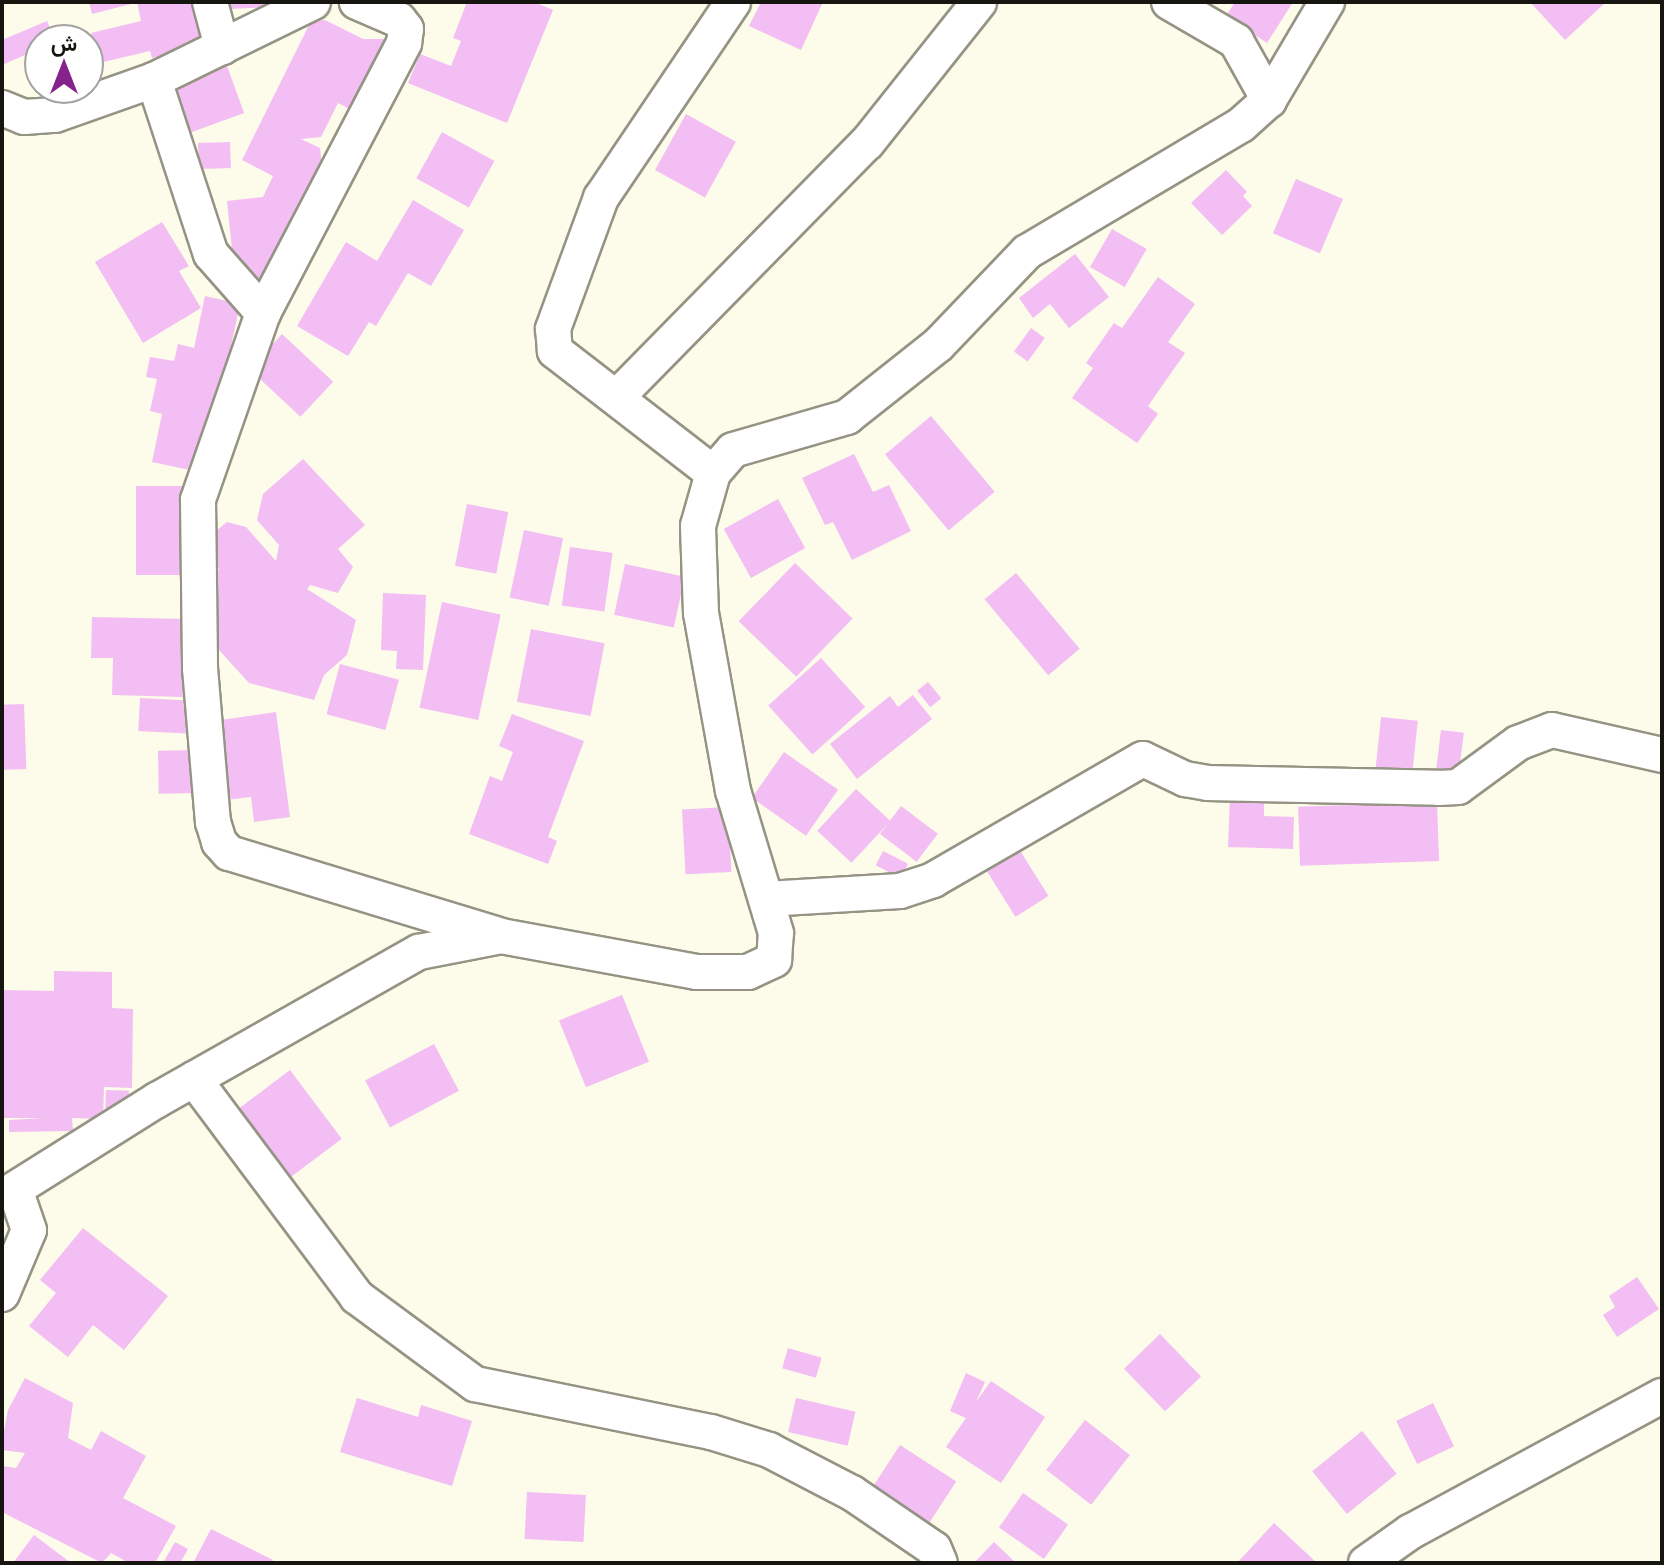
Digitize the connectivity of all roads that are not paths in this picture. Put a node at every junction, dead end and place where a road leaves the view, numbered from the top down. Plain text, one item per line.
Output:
1 (210, 2) edge
2 (313, 2) edge
3 (357, 2) edge
4 (733, 2) edge
5 (979, 2) edge
6 (1169, 2) edge
7 (1327, 2) edge
8 (222, 47) junction
9 (154, 80) junction
10 (1269, 100) junction
11 (2, 108) edge
12 (263, 313) junction
13 (617, 397) junction
14 (713, 473) junction
15 (1662, 755) edge
16 (766, 899) junction
17 (501, 936) junction
18 (194, 1079) junction
19 (8, 1191) edge
20 (2, 1294) edge
21 (1662, 1396) edge
22 (940, 1563) edge
23 (1366, 1563) edge

1 - 8 street
2 - 8 street
3 - 12 street
4 - 13 street
5 - 13 street
6 - 10 street
7 - 10 street
8 - 9 street
9 - 11 street
9 - 12 street
10 - 14 street
12 - 17 street
13 - 14 street
14 - 16 street
15 - 16 street
16 - 17 street
17 - 18 street
18 - 19 street
18 - 22 street
19 - 20 street
21 - 23 street

